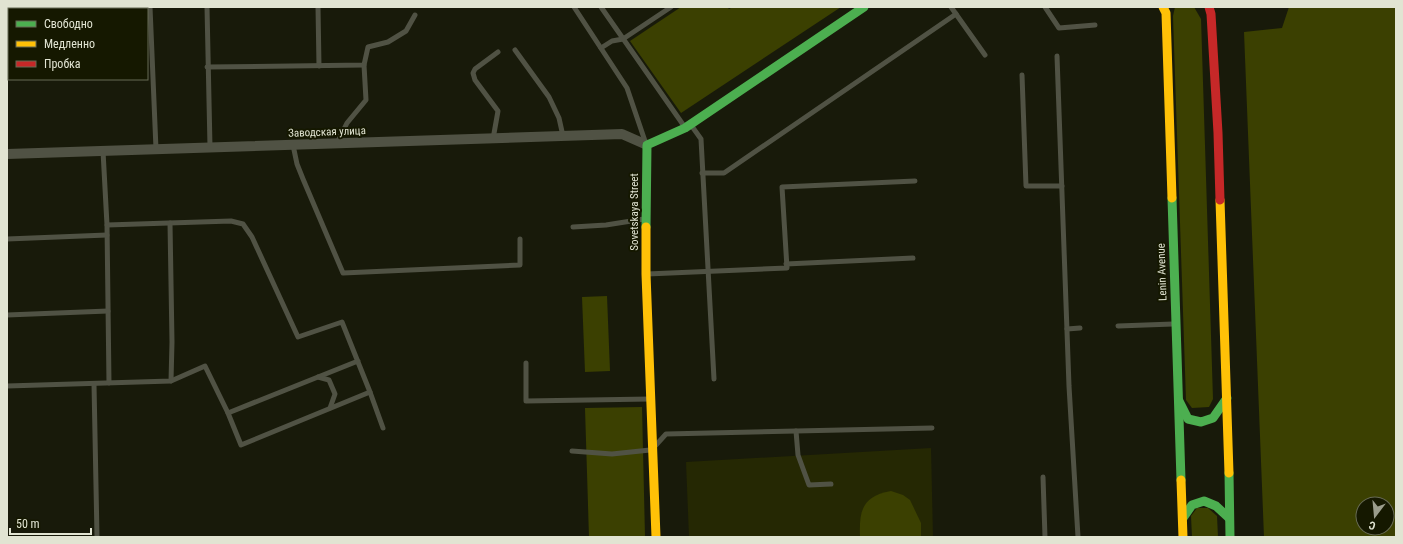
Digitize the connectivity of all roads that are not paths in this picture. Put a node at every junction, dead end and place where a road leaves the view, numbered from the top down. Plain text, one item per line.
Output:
1 (150, 7) edge
2 (207, 7) edge
3 (318, 7) edge
4 (574, 7) edge
5 (601, 7) edge
6 (670, 7) edge
7 (864, 7) edge
8 (951, 7) edge
9 (1045, 7) edge
10 (1204, 7) edge
11 (1166, 9) edge
12 (1210, 10) edge
13 (956, 14) junction
14 (415, 15) dead end
15 (1095, 24) dead end
16 (623, 39) junction
17 (601, 48) junction
18 (515, 50) dead end
19 (498, 52) dead end
20 (985, 55) dead end
21 (1058, 56) dead end
22 (319, 66) junction
23 (364, 66) junction
24 (207, 67) junction
25 (150, 70) edge
26 (1022, 75) dead end
27 (688, 126) junction
28 (564, 136) junction
29 (493, 139) junction
30 (336, 143) junction
31 (293, 145) junction
32 (646, 145) junction
33 (210, 147) junction
34 (156, 149) junction
35 (103, 151) junction
36 (7, 154) edge
37 (702, 173) junction
38 (915, 181) dead end
39 (1062, 186) junction
40 (645, 218) junction
41 (170, 223) junction
42 (107, 225) junction
43 (573, 227) dead end
44 (107, 235) junction
45 (7, 239) edge
46 (520, 239) dead end
47 (913, 258) dead end
48 (786, 264) junction
49 (708, 272) junction
50 (646, 274) junction
51 (108, 311) junction
52 (7, 315) edge
53 (1176, 324) junction
54 (1118, 326) dead end
55 (1080, 328) dead end
56 (1067, 329) junction
57 (358, 361) junction
58 (526, 363) dead end
59 (318, 376) junction
60 (714, 379) dead end
61 (171, 381) junction
62 (109, 383) junction
63 (94, 384) junction
64 (7, 386) edge
65 (370, 392) junction
66 (1227, 398) junction
67 (651, 399) junction
68 (1178, 399) junction
69 (330, 408) junction
70 (228, 414) junction
71 (383, 428) dead end
72 (932, 428) dead end
73 (796, 431) junction
74 (652, 450) junction
75 (572, 451) dead end
76 (1044, 477) dead end
77 (831, 484) dead end
78 (1183, 518) junction
79 (1229, 518) junction
80 (97, 537) edge
81 (656, 537) edge
82 (1045, 537) edge
83 (1078, 537) edge
84 (1183, 537) edge
85 (1230, 537) edge

1 - 25 lane
2 - 24 lane
3 - 22 lane
4 - 17 lane
5 - 16 lane
6 - 16 lane
7 - 27 main road
8 - 13 lane
9 - 15 lane
10 - 12 main road
11 - 53 main road, Lenin Avenue
12 - 66 main road
13 - 20 lane
13 - 37 lane
14 - 23 lane
16 - 17 lane
16 - 27 lane
17 - 32 lane
18 - 28 lane
19 - 29 lane
21 - 39 lane
22 - 23 lane
22 - 24 lane
23 - 30 lane
24 - 33 lane
25 - 34 lane
26 - 39 lane
27 - 32 main road
27 - 37 lane
28 - 29 street, Заводская улица
28 - 32 street, Заводская улица
29 - 30 street, Заводская улица
30 - 31 street, Заводская улица
31 - 33 street, Заводская улица
31 - 46 lane
32 - 40 main road, Sovetskaya Street
33 - 34 street, Заводская улица
34 - 35 street, Заводская улица
35 - 36 street, Заводская улица
35 - 42 lane
37 - 49 lane
38 - 48 lane
39 - 56 lane
40 - 43 lane
40 - 50 main road, Sovetskaya Street
41 - 42 lane
41 - 57 lane
41 - 61 lane
42 - 44 lane
44 - 45 lane
44 - 51 lane
47 - 48 lane
48 - 49 lane
49 - 50 lane
49 - 60 lane
50 - 67 main road, Sovetskaya Street
51 - 52 lane
51 - 62 lane
53 - 54 lane
53 - 68 main road, Lenin Avenue
55 - 56 lane
56 - 83 lane
57 - 59 lane
57 - 65 lane
58 - 67 lane
59 - 69 lane
59 - 70 lane
61 - 62 lane
61 - 70 lane
62 - 63 lane
63 - 64 lane
63 - 80 lane
65 - 69 lane
65 - 71 lane
66 - 68 main road
66 - 79 main road
67 - 74 main road, Sovetskaya Street
68 - 78 main road, Lenin Avenue
69 - 70 lane
72 - 73 lane
73 - 74 lane
73 - 77 lane
74 - 75 lane
74 - 81 main road, Sovetskaya Street
76 - 82 lane
78 - 79 main road
78 - 84 main road, Lenin Avenue
79 - 85 main road

